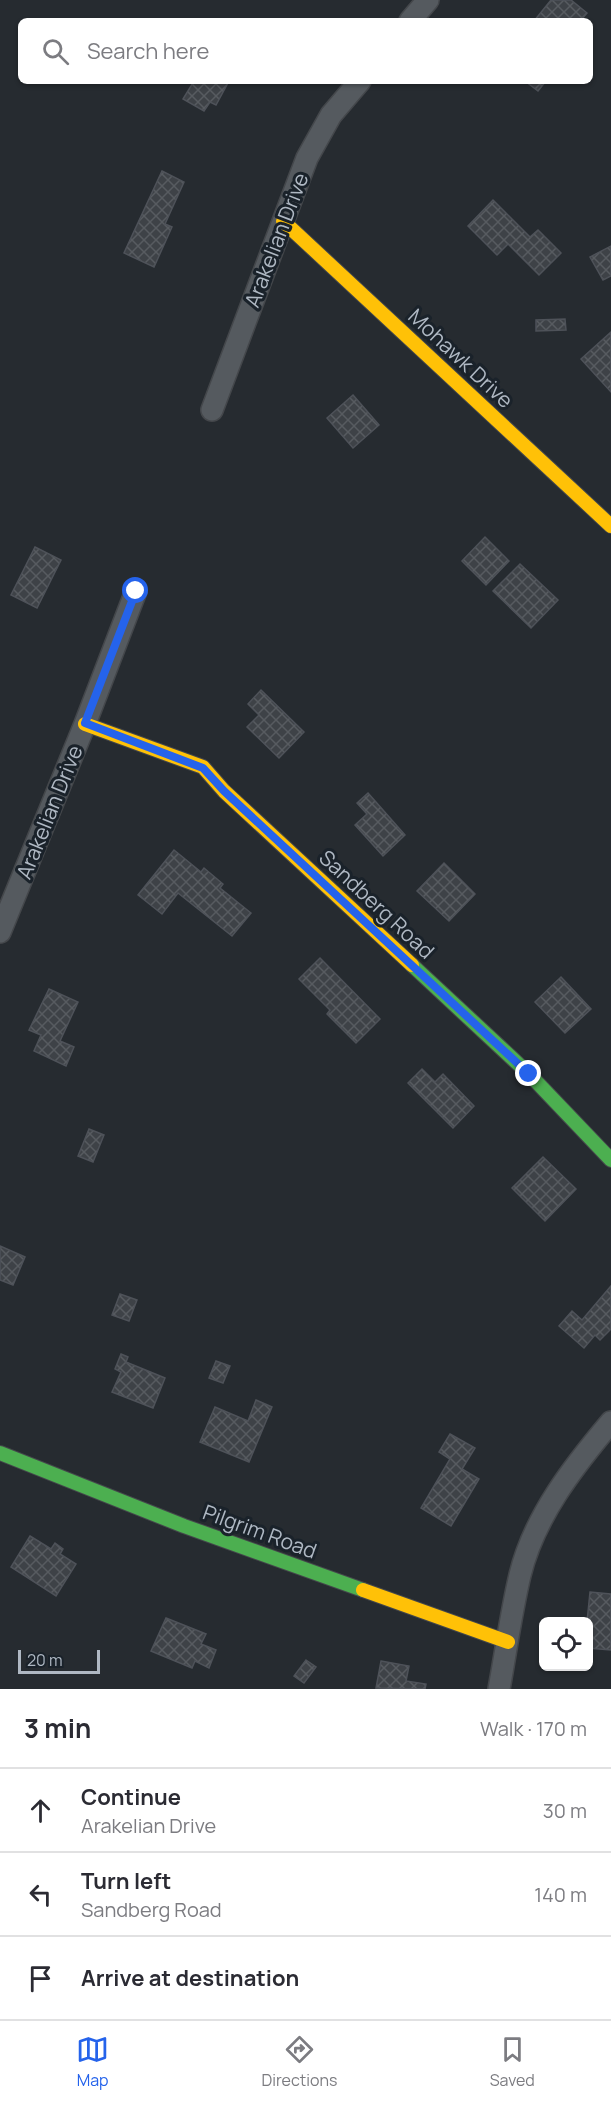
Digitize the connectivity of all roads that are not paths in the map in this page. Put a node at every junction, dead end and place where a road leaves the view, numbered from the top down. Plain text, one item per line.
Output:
1 (428, 0) edge
2 (413, 18) edge
3 (357, 84) edge
4 (283, 221) junction
5 (212, 410) dead end
6 (611, 526) edge
7 (136, 591) dead end
8 (85, 723) junction
9 (0, 932) edge
10 (611, 1160) edge
11 (611, 1422) edge
12 (0, 1453) edge
13 (508, 1642) junction
14 (499, 1689) edge

1 - 2 street
3 - 4 street, Arakelian Drive
4 - 5 street, Arakelian Drive
4 - 6 street, Mohawk Drive
7 - 8 street, Arakelian Drive
8 - 9 street, Arakelian Drive
8 - 10 street, Sandberg Road
11 - 13 street
12 - 13 street, Pilgrim Road
13 - 14 street

